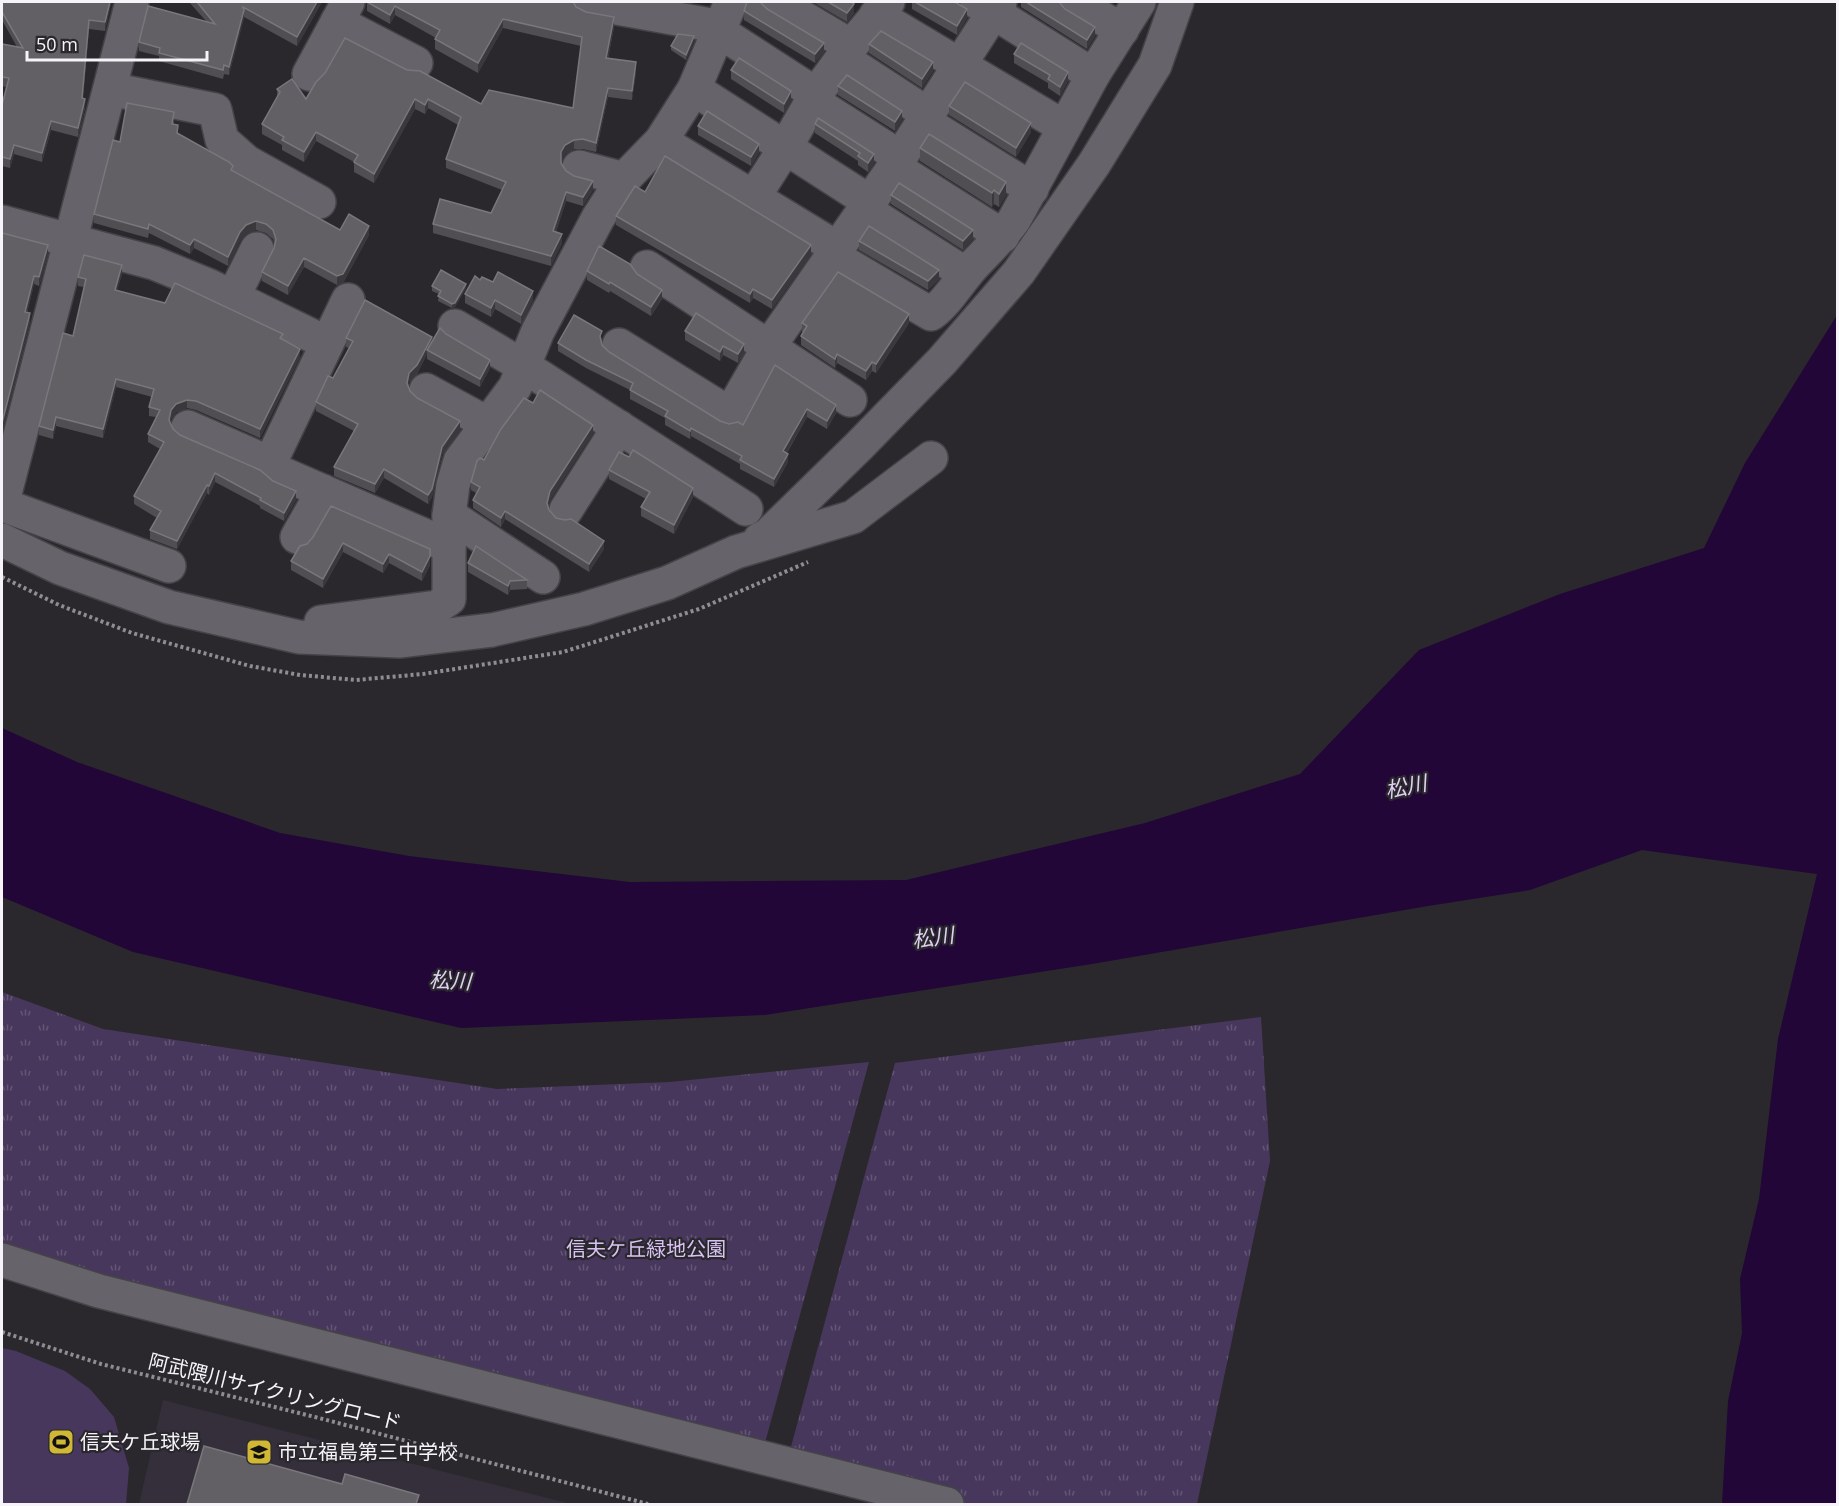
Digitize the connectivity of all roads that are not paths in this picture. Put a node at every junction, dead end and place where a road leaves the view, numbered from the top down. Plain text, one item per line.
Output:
1 (132, 2) edge
2 (777, 2) edge
3 (1075, 2) edge
4 (1139, 2) edge
5 (1177, 2) edge
6 (589, 3) dead end
7 (884, 5) edge
8 (990, 5) edge
9 (343, 12) edge
10 (724, 20) edge
11 (1122, 30) junction
12 (847, 52) junction
13 (416, 63) dead end
14 (960, 66) junction
15 (309, 74) dead end
16 (1093, 75) junction
17 (110, 89) junction
18 (694, 89) junction
19 (814, 98) junction
20 (926, 118) junction
21 (1064, 127) junction
22 (661, 141) junction
23 (785, 148) junction
24 (897, 162) junction
25 (579, 167) dead end
26 (624, 179) junction
27 (1032, 189) junction
28 (753, 198) junction
29 (319, 202) dead end
30 (867, 206) junction
31 (2, 222) edge
32 (1003, 236) junction
33 (70, 242) junction
34 (257, 249) dead end
35 (835, 252) junction
36 (647, 267) dead end
37 (966, 274) junction
38 (233, 297) junction
39 (348, 300) dead end
40 (455, 326) dead end
41 (327, 343) junction
42 (619, 345) dead end
43 (768, 348) junction
44 (525, 367) junction
45 (426, 390) dead end
46 (850, 400) dead end
47 (487, 423) junction
48 (188, 427) dead end
49 (619, 427) junction
50 (931, 458) dead end
51 (270, 463) junction
52 (323, 491) junction
53 (2, 505) edge
54 (746, 509) dead end
55 (566, 510) dead end
56 (449, 530) junction
57 (297, 537) dead end
58 (2, 540) edge
59 (736, 552) junction
60 (169, 566) dead end
61 (543, 577) dead end
62 (278, 632) junction
63 (2, 1260) edge
64 (947, 1504) edge

1 - 17 street
2 - 12 street
3 - 11 street
4 - 11 street
5 - 59 street
6 - 10 street
7 - 12 street
7 - 14 street
8 - 14 street
8 - 16 street
9 - 13 street
9 - 15 street
10 - 18 street
10 - 19 street
11 - 16 street
12 - 19 street
12 - 20 street
14 - 20 street
14 - 21 street
16 - 21 street
17 - 29 street
17 - 33 street
18 - 22 street
18 - 23 street
19 - 23 street
19 - 24 street
20 - 24 street
20 - 27 street
21 - 27 street
22 - 26 street
22 - 28 street
23 - 28 street
23 - 30 street
24 - 30 street
24 - 32 street
25 - 26 street
26 - 44 street
27 - 32 street
28 - 35 street
30 - 35 street
30 - 37 street
31 - 33 street
32 - 37 street
33 - 38 street
33 - 53 street
34 - 38 street
35 - 37 street
35 - 43 street
36 - 43 street
38 - 41 street
39 - 41 street
40 - 44 street
41 - 51 street
42 - 43 street
43 - 46 street
44 - 47 street
44 - 49 street
45 - 47 street
47 - 56 street
48 - 51 street
49 - 54 street
49 - 55 street
50 - 59 street
51 - 52 street
52 - 56 street
52 - 57 street
53 - 60 street
56 - 61 street
56 - 62 street
58 - 62 street
59 - 62 street
63 - 64 street

